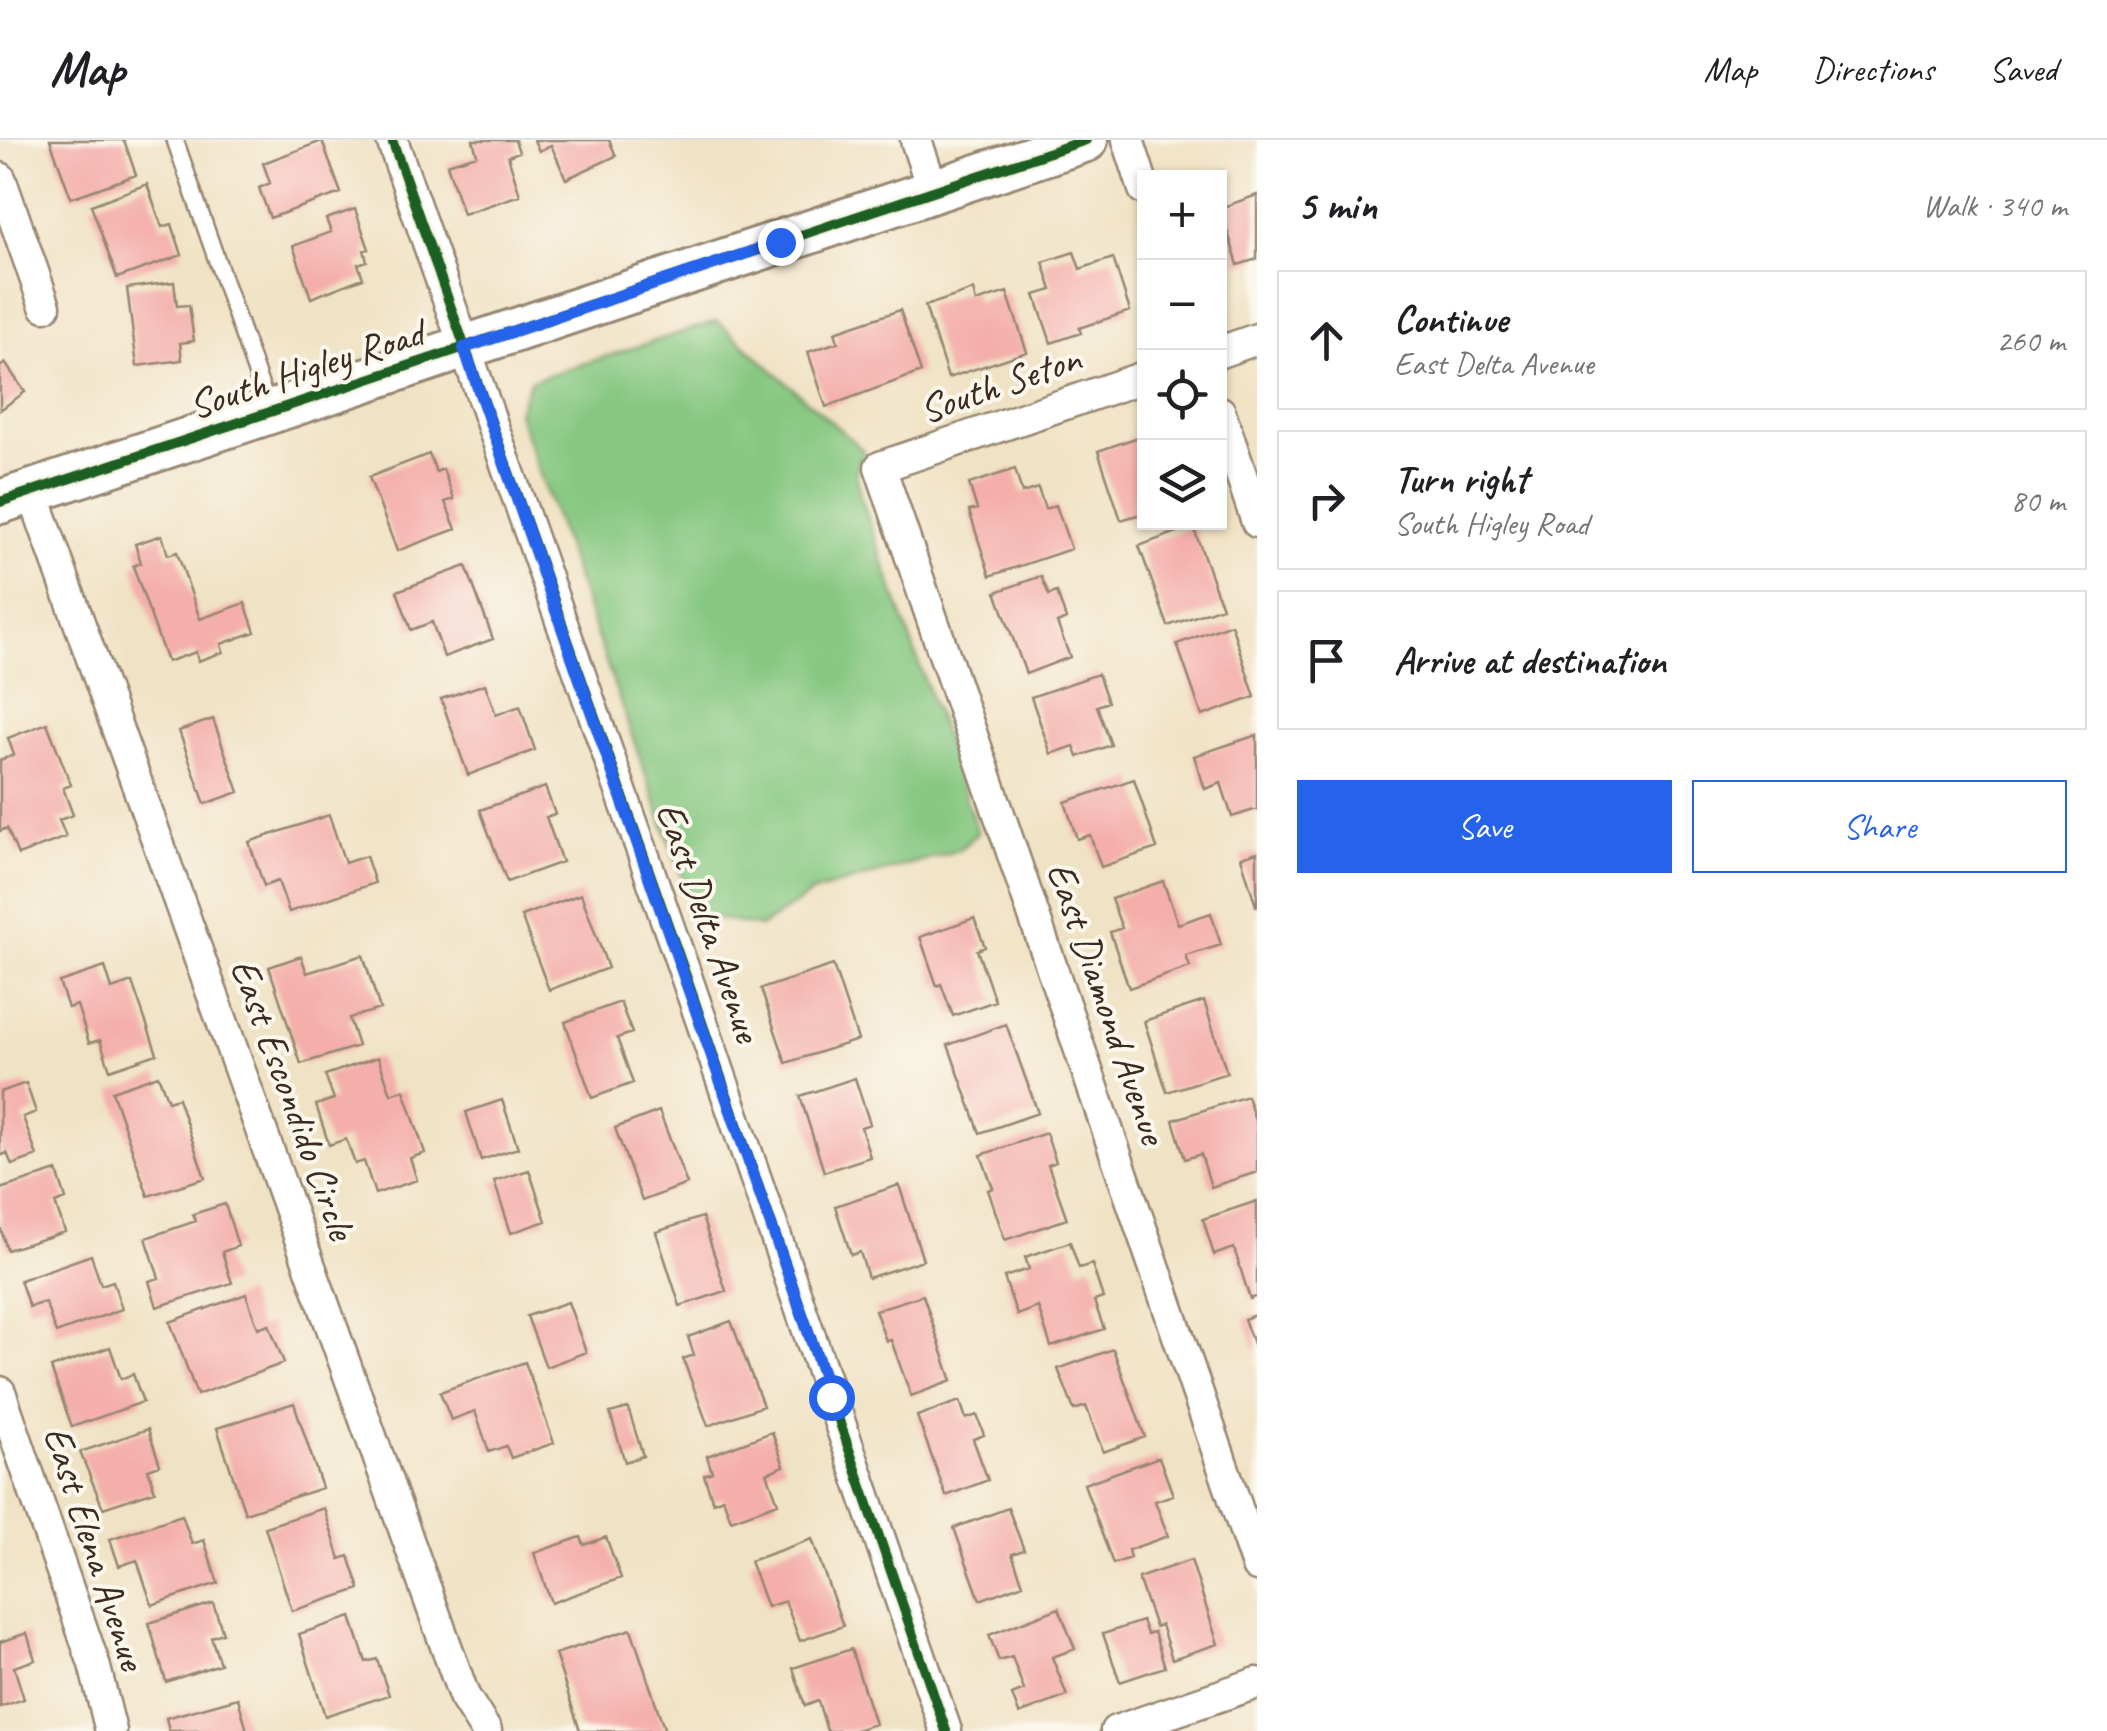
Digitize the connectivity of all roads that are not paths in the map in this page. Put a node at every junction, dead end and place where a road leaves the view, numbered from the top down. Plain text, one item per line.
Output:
1 (174, 140) edge
2 (392, 140) edge
3 (916, 140) edge
4 (1086, 140) edge
5 (1128, 140) edge
6 (1138, 170) edge
7 (0, 178) edge
8 (933, 191) junction
9 (44, 306) dead end
10 (1257, 339) edge
11 (464, 348) junction
12 (1226, 350) edge
13 (1137, 379) edge
14 (270, 412) junction
15 (1227, 433) edge
16 (880, 467) joint
17 (16, 497) edge
18 (1257, 522) edge
19 (0, 1392) edge
20 (1257, 1566) edge
21 (1257, 1682) edge
22 (111, 1731) edge
23 (486, 1731) edge
24 (946, 1731) edge
25 (1116, 1731) edge

1 - 14 lane
2 - 11 street, East Delta Avenue
3 - 8 street
4 - 8 main road, South Higley Road
5 - 6 street
7 - 9 street
8 - 11 main road, South Higley Road
10 - 12 street
11 - 14 main road, South Higley Road
11 - 24 street, East Delta Avenue
13 - 16 street, South Seton
14 - 17 main road, South Higley Road
15 - 18 street
16 - 20 street, East Diamond Avenue
17 - 23 street, East Escondido Circle
19 - 22 street, East Elena Avenue
21 - 25 street

